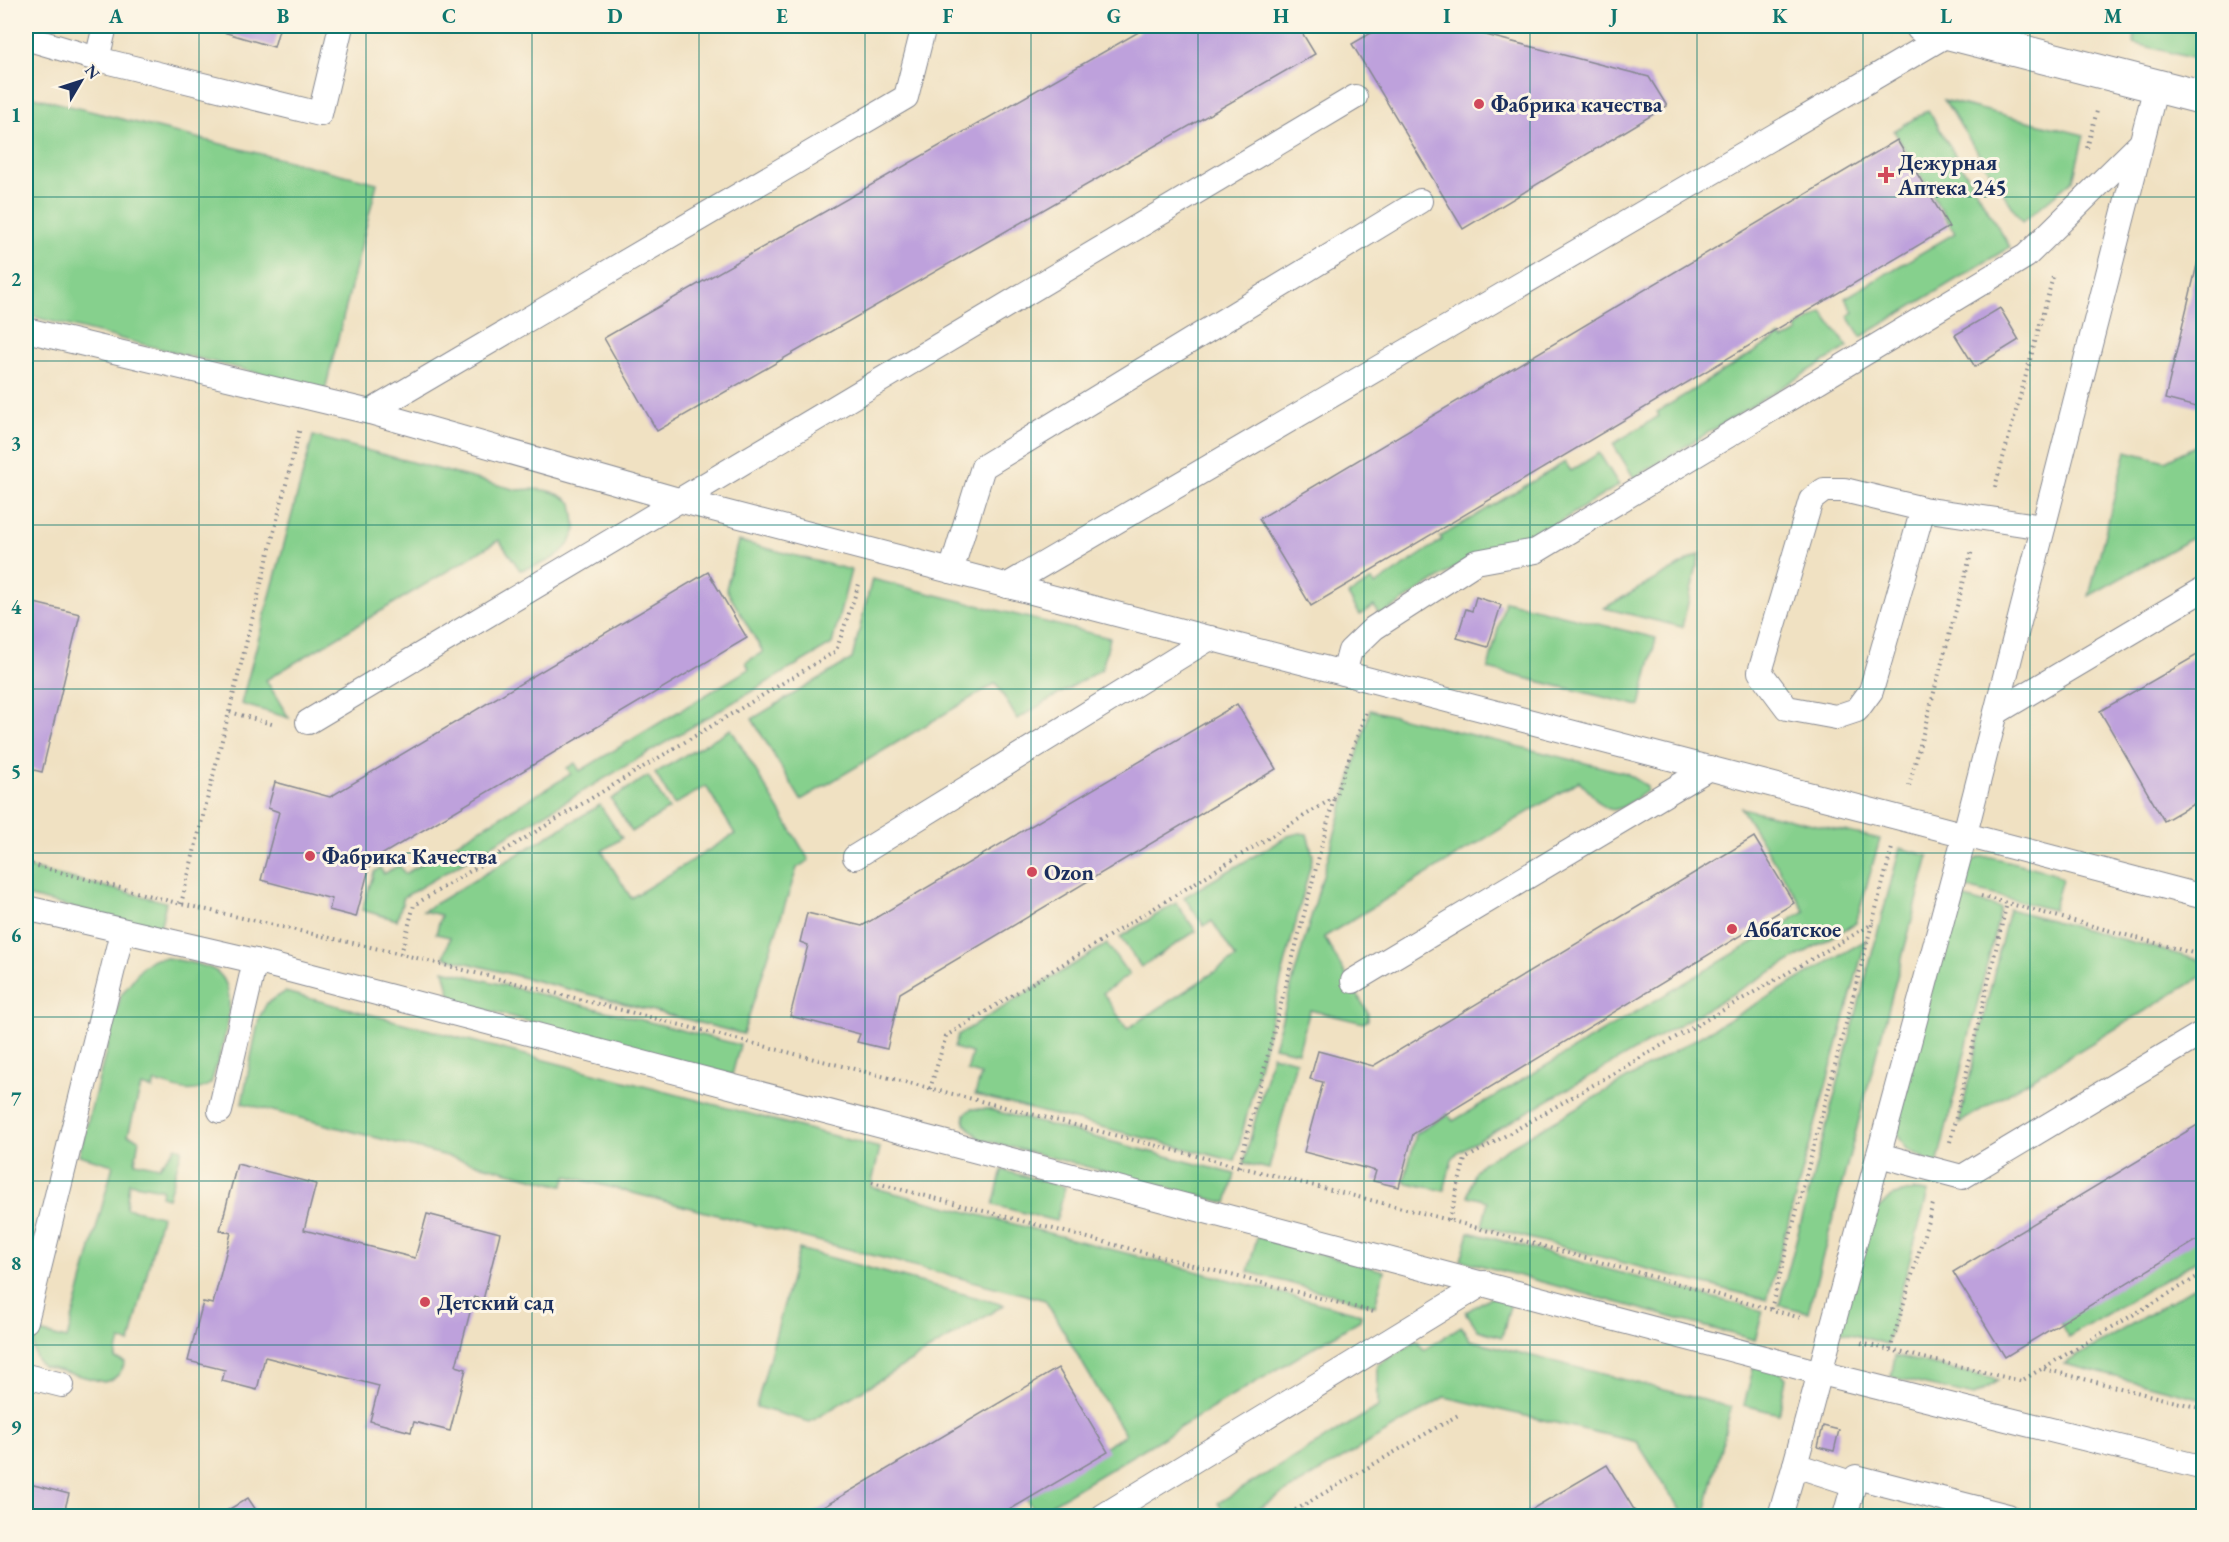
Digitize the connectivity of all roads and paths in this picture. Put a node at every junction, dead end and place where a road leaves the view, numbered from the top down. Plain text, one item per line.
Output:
1 (105, 26) edge
2 (341, 26) edge
3 (924, 26) edge
4 (1936, 29) edge
5 (26, 38) edge
6 (96, 58) junction
7 (2157, 86) junction
8 (1355, 97) dead end
9 (2204, 98) edge
10 (2097, 111) dead end
11 (2141, 143) junction
12 (2085, 156) dead end
13 (1420, 201) dead end
14 (2055, 271) dead end
15 (26, 330) edge
16 (370, 412) junction
17 (302, 423) dead end
18 (681, 501) junction
19 (1923, 509) junction
20 (1980, 517) junction
21 (2043, 527) junction
22 (951, 571) junction
23 (860, 578) dead end
24 (1006, 585) junction
25 (2204, 589) edge
26 (1210, 638) junction
27 (1344, 673) junction
28 (1369, 705) dead end
29 (230, 712) junction
30 (1997, 712) junction
31 (308, 722) joint
32 (1709, 768) junction
33 (1908, 793) dead end
34 (1335, 797) junction
35 (1965, 834) junction
36 (1894, 838) dead end
37 (855, 857) dead end
38 (26, 863) edge
39 (1951, 889) junction
40 (2199, 892) edge
41 (2007, 903) junction
42 (182, 904) junction
43 (26, 908) edge
44 (1874, 923) junction
45 (122, 932) junction
46 (171, 942) junction
47 (400, 954) junction
48 (2204, 956) edge
49 (255, 962) junction
50 (1353, 981) dead end
51 (2204, 1032) edge
52 (930, 1089) junction
53 (220, 1111) dead end
54 (1879, 1155) junction
55 (1239, 1167) junction
56 (1943, 1171) junction
57 (872, 1182) dead end
58 (1449, 1220) junction
59 (2204, 1273) edge
60 (1484, 1283) junction
61 (1771, 1309) junction
62 (26, 1321) edge
63 (1419, 1323) junction
64 (1832, 1331) junction
65 (1890, 1350) junction
66 (2043, 1368) junction
67 (1821, 1373) junction
68 (26, 1376) edge
69 (62, 1385) dead end
70 (2204, 1409) edge
71 (1458, 1415) dead end
72 (1795, 1465) junction
73 (2204, 1468) edge
74 (1854, 1484) junction
75 (1103, 1516) edge
76 (1285, 1516) edge
77 (1780, 1516) edge
78 (1845, 1516) edge
79 (2008, 1516) edge

1 - 6 lane
2 - 6 lane
3 - 16 lane
4 - 7 street
4 - 24 lane
5 - 6 lane
7 - 9 street
7 - 11 lane
8 - 18 lane
10 - 12 path
11 - 21 lane
11 - 27 lane
13 - 22 lane
14 - 20 path
15 - 16 lane
16 - 18 lane
17 - 29 path
18 - 22 lane
18 - 31 lane
19 - 19 lane
19 - 20 lane
20 - 21 lane
20 - 33 path
21 - 30 lane
22 - 24 lane
23 - 47 path
24 - 26 lane
25 - 30 lane
26 - 27 lane
26 - 37 lane
27 - 32 lane
28 - 34 path
29 - 31 path
29 - 42 path
30 - 35 lane
32 - 35 lane
32 - 50 lane
34 - 52 path
34 - 55 path
35 - 39 lane
35 - 40 lane
36 - 44 path
38 - 42 path
39 - 41 path
39 - 54 lane
41 - 48 path
41 - 56 path
42 - 46 path
42 - 47 path
43 - 45 lane
44 - 58 path
44 - 61 path
45 - 46 lane
45 - 62 lane
46 - 49 lane
47 - 52 path
49 - 53 lane
49 - 60 lane
51 - 56 lane
52 - 55 path
54 - 56 lane
54 - 64 lane
55 - 58 path
56 - 65 path
57 - 63 path
58 - 61 path
59 - 66 path
60 - 63 lane
60 - 67 lane
61 - 64 path
63 - 75 lane
64 - 65 path
64 - 67 lane
65 - 66 path
66 - 70 path
67 - 72 lane
67 - 73 lane
68 - 69 lane
71 - 76 path
72 - 74 lane
72 - 77 lane
74 - 78 lane
74 - 79 lane

